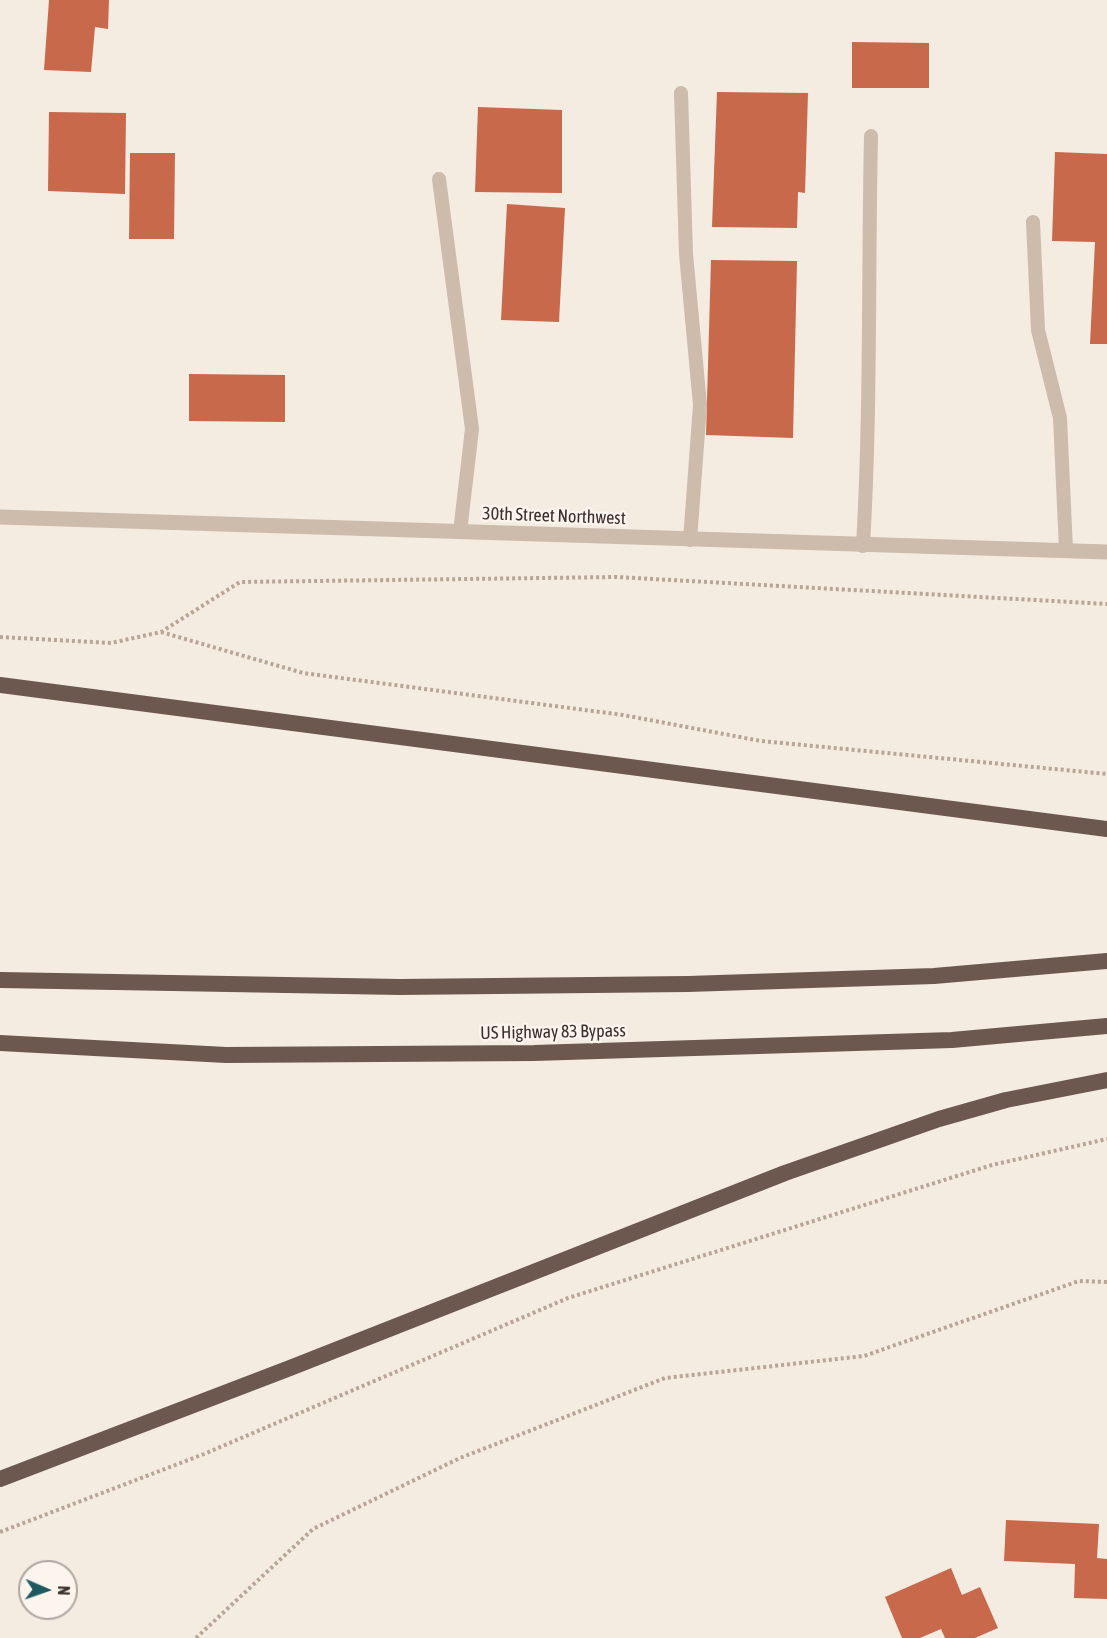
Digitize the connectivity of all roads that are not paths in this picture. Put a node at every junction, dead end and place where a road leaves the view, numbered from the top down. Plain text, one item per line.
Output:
1 (681, 93) dead end
2 (871, 136) dead end
3 (439, 179) dead end
4 (1032, 222) dead end
5 (0, 517) edge
6 (460, 532) junction
7 (690, 540) junction
8 (863, 546) junction
9 (1066, 550) junction
10 (1107, 552) edge
11 (0, 685) edge
12 (1107, 829) edge
13 (1107, 961) edge
14 (0, 980) edge
15 (1107, 1026) edge
16 (0, 1043) edge
17 (1107, 1080) edge
18 (0, 1479) edge

1 - 7 lane
2 - 8 lane
3 - 6 lane
4 - 9 lane
5 - 6 street, 30th Street Northwest
6 - 7 street, 30th Street Northwest
7 - 8 street, 30th Street Northwest
8 - 9 street, 30th Street Northwest
9 - 10 street, 30th Street Northwest
11 - 12 highway
13 - 14 highway
15 - 16 highway, US Highway 83 Bypass
17 - 18 highway

